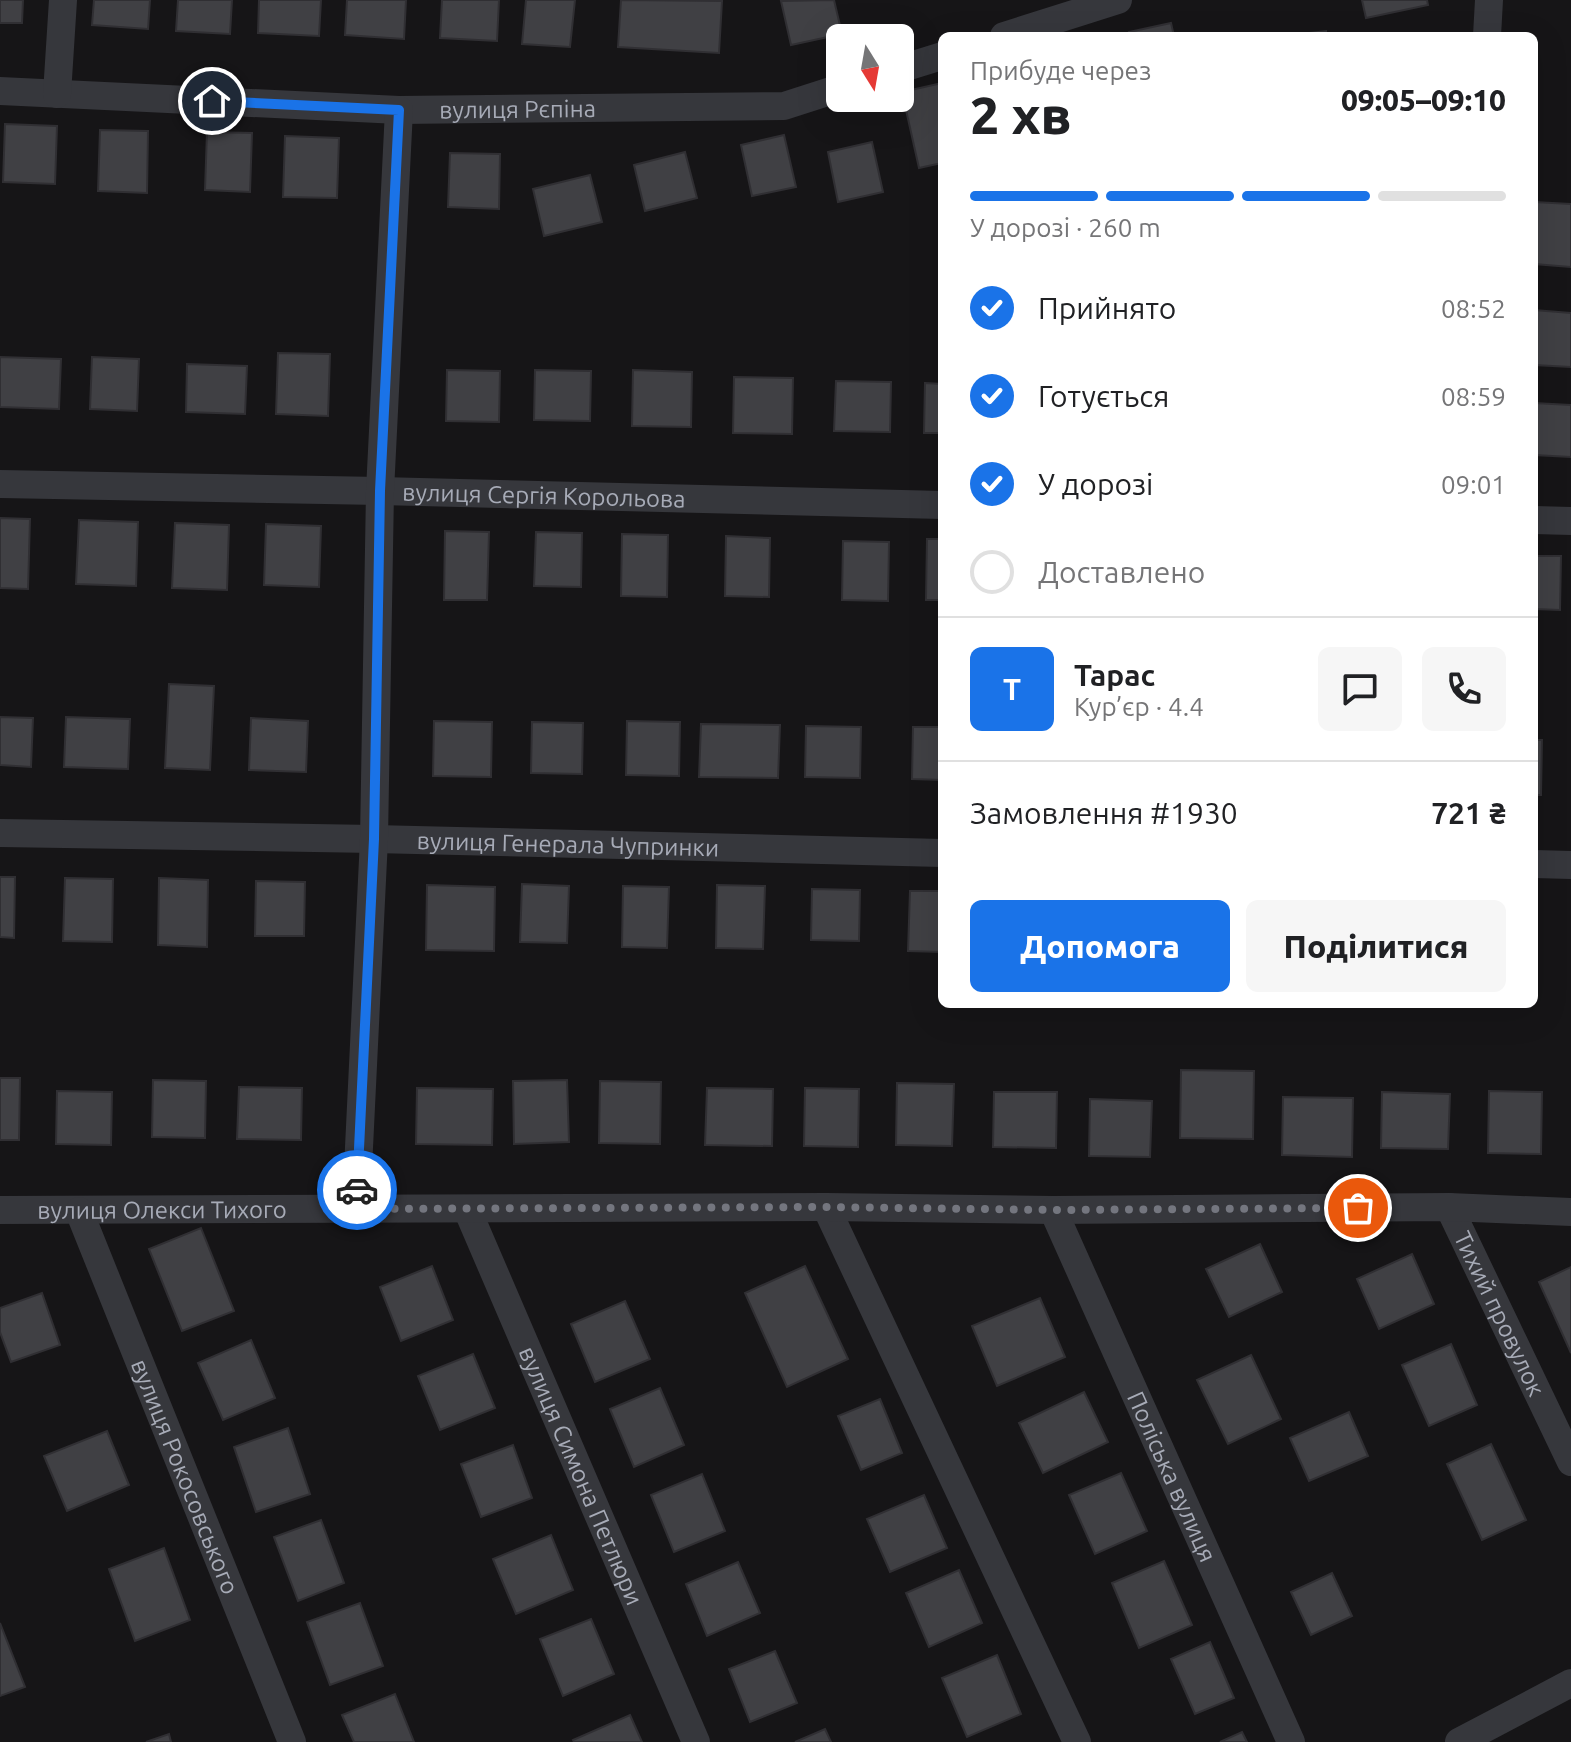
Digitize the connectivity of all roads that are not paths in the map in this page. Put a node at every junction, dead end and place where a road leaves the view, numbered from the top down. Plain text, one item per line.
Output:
1 (63, 0) edge
2 (1118, 0) edge
3 (1489, 0) edge
4 (1017, 32) edge
5 (1487, 32) edge
6 (938, 57) edge
7 (914, 65) edge
8 (0, 91) edge
9 (826, 92) edge
10 (57, 94) junction
11 (399, 110) junction
12 (0, 484) edge
13 (380, 491) junction
14 (938, 505) edge
15 (1538, 520) edge
16 (1571, 521) edge
17 (0, 833) edge
18 (374, 839) junction
19 (938, 853) edge
20 (1538, 864) edge
21 (1571, 865) edge
22 (826, 1207) junction
23 (1449, 1207) junction
24 (356, 1209) junction
25 (467, 1209) junction
26 (0, 1210) edge
27 (1053, 1210) junction
28 (79, 1211) junction
29 (1571, 1212) edge
30 (1571, 1462) edge
31 (1571, 1683) edge
32 (292, 1742) edge
33 (696, 1742) edge
34 (1077, 1742) edge
35 (1291, 1742) edge
36 (1459, 1742) edge

1 - 10 street
2 - 4 street
3 - 5 street
6 - 7 street
8 - 10 street, вулиця Рєпіна
9 - 11 street, вулиця Рєпіна
10 - 11 street, вулиця Рєпіна
11 - 13 street
12 - 13 street, вулиця Сергія Корольова
13 - 14 street, вулиця Сергія Корольова
13 - 18 street
15 - 16 street
17 - 18 street, вулиця Генерала Чупринки
18 - 19 street, вулиця Генерала Чупринки
18 - 24 street
20 - 21 street
22 - 25 street, вулиця Олекси Тихого
22 - 27 street, вулиця Олекси Тихого
22 - 34 street
23 - 27 street, вулиця Олекси Тихого
23 - 29 street, вулиця Олекси Тихого
23 - 30 street, Тихий провулок
24 - 25 street, вулиця Олекси Тихого
24 - 28 street, вулиця Олекси Тихого
25 - 33 street, вулиця Симона Петлюри
26 - 28 street, вулиця Олекси Тихого
27 - 35 street, Поліська вулиця
28 - 32 street, вулиця Рокосовського
31 - 36 street

